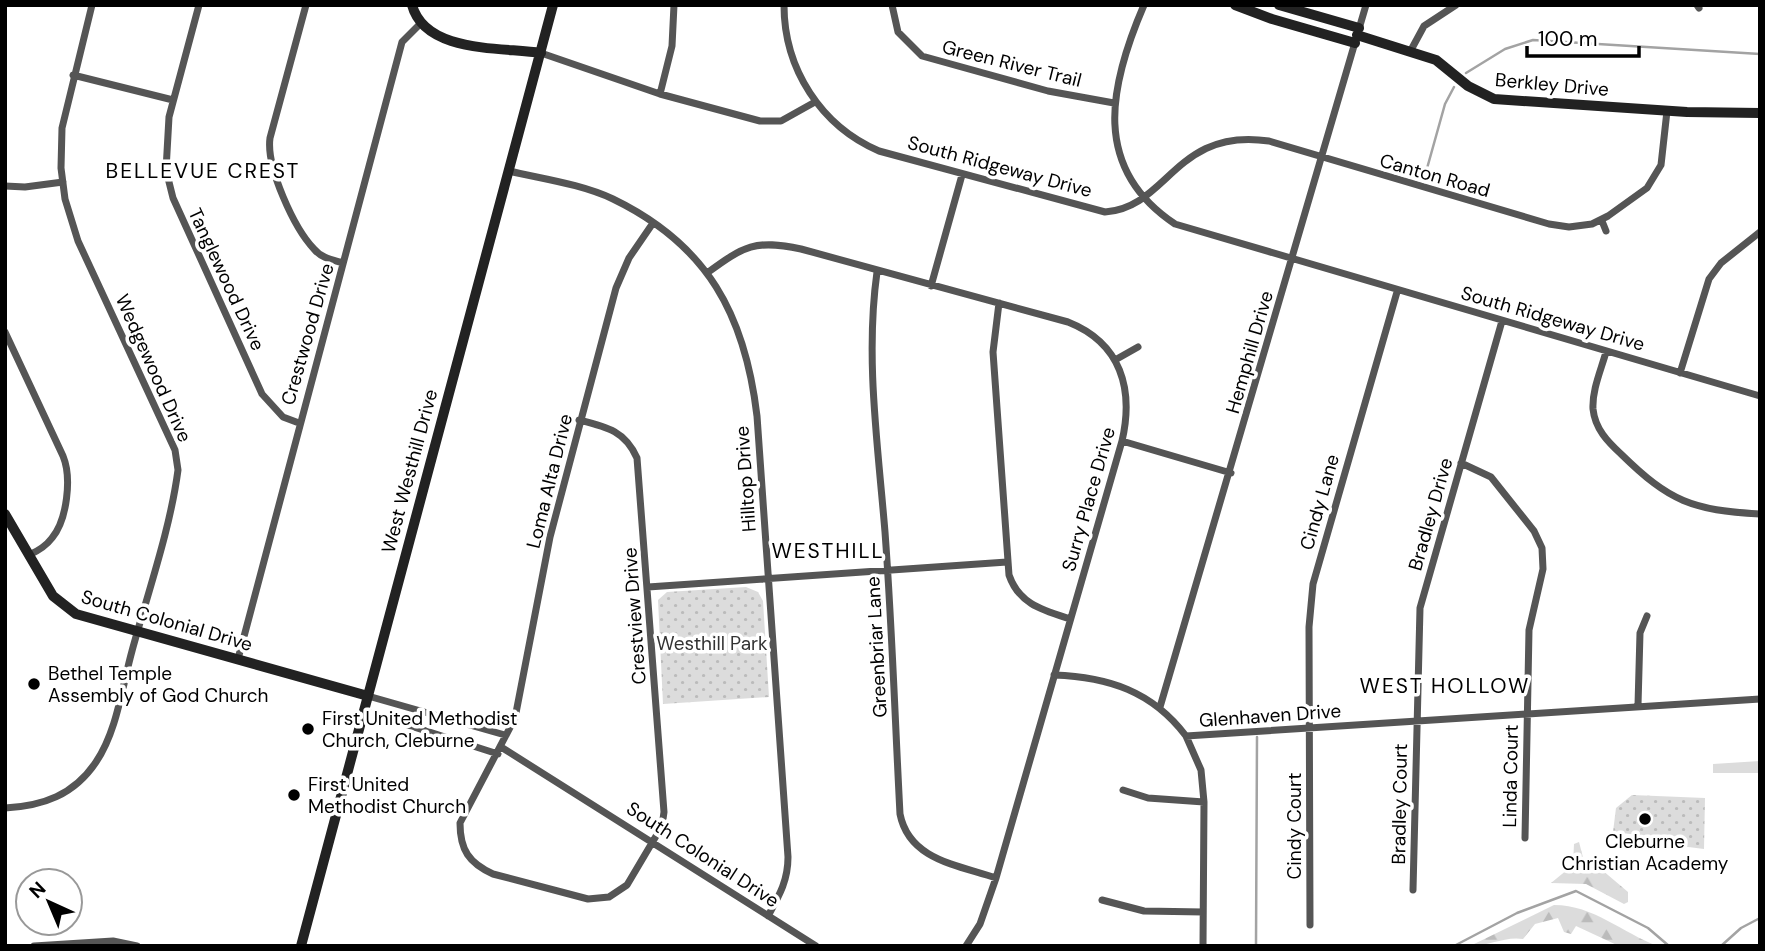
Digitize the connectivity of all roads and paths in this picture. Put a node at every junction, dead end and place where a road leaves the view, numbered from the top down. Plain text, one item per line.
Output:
1 (92, 5) edge
2 (199, 5) edge
3 (306, 5) edge
4 (412, 5) edge
5 (553, 5) edge
6 (674, 5) edge
7 (784, 5) edge
8 (892, 5) edge
9 (1144, 5) edge
10 (1279, 5) edge
11 (1366, 5) edge
12 (1456, 5) edge
13 (1240, 6) edge
14 (420, 24) junction
15 (1357, 36) junction
16 (1411, 50) junction
17 (541, 53) junction
18 (73, 75) junction
19 (660, 94) junction
20 (173, 100) junction
21 (815, 102) junction
22 (1114, 103) junction
23 (1667, 111) junction
24 (1760, 113) edge
25 (1323, 159) junction
26 (509, 171) junction
27 (962, 175) junction
28 (63, 182) junction
29 (5, 186) edge
30 (1142, 196) junction
31 (1602, 220) junction
32 (653, 223) junction
33 (1606, 231) dead end
34 (1760, 232) edge
35 (1292, 261) junction
36 (344, 263) junction
37 (877, 272) junction
38 (707, 273) junction
39 (931, 286) junction
40 (1397, 292) junction
41 (999, 303) junction
42 (1502, 321) junction
43 (5, 332) edge
44 (1138, 347) dead end
45 (1606, 352) junction
46 (1115, 360) junction
47 (1680, 373) junction
48 (1760, 396) edge
49 (579, 420) junction
50 (299, 422) junction
51 (1122, 441) junction
52 (1461, 463) junction
53 (1231, 473) junction
54 (5, 514) edge
55 (1760, 514) edge
56 (29, 555) junction
57 (1007, 562) junction
58 (888, 569) junction
59 (768, 579) junction
60 (648, 587) junction
61 (1647, 616) dead end
62 (1070, 619) junction
63 (138, 630) junction
64 (238, 659) junction
65 (1054, 675) junction
66 (368, 696) junction
67 (1760, 699) edge
68 (1638, 705) junction
69 (1160, 706) junction
70 (364, 711) junction
71 (1527, 714) junction
72 (1417, 720) junction
73 (1310, 727) junction
74 (505, 735) junction
75 (1186, 736) junction
76 (500, 750) junction
77 (1123, 790) dead end
78 (1204, 802) junction
79 (5, 808) edge
80 (1525, 838) dead end
81 (653, 842) junction
82 (996, 878) junction
83 (1413, 890) dead end
84 (1102, 900) dead end
85 (1203, 912) junction
86 (768, 916) junction
87 (1310, 925) dead end
88 (34, 946) edge
89 (137, 946) edge
90 (301, 946) edge
91 (816, 946) edge
92 (966, 946) edge
93 (1203, 946) edge

1 - 18 street, Wedgewood Drive
2 - 20 street, Tanglewood Drive
3 - 36 street
4 - 14 street
5 - 17 street, West Westhill Drive
6 - 19 street
7 - 21 street, South Ridgeway Drive
8 - 22 street, Green River Trail
9 - 22 street
10 - 15 street, Berkley Drive
11 - 15 street, Hemphill Drive
12 - 16 street
13 - 15 street, Berkley Drive
14 - 17 street
14 - 36 street, Crestwood Drive
15 - 16 street, Berkley Drive
15 - 25 street, Hemphill Drive
16 - 23 street, Berkley Drive
17 - 19 street
17 - 26 street, West Westhill Drive
18 - 20 street
18 - 28 street, Wedgewood Drive
19 - 21 street
20 - 50 street, Tanglewood Drive
21 - 27 street, South Ridgeway Drive
22 - 30 street
23 - 24 street, Berkley Drive
23 - 31 street, Canton Road
25 - 30 street, Canton Road
25 - 31 street, Canton Road
25 - 35 street, Hemphill Drive
26 - 32 street, Hilltop Drive
26 - 66 street, West Westhill Drive
27 - 30 street, South Ridgeway Drive
27 - 39 street
28 - 29 street
28 - 63 street, Wedgewood Drive
30 - 35 street, South Ridgeway Drive
31 - 33 street
32 - 38 street, Hilltop Drive
32 - 49 street, Loma Alta Drive
34 - 47 street
35 - 40 street, South Ridgeway Drive
35 - 53 street, Hemphill Drive
36 - 50 street, Crestwood Drive
37 - 38 street, Surry Place Drive
37 - 39 street, Surry Place Drive
37 - 58 street, Greenbriar Lane
38 - 59 street, Hilltop Drive
39 - 41 street, Surry Place Drive
40 - 42 street, South Ridgeway Drive
40 - 73 street, Cindy Lane
41 - 46 street, Surry Place Drive
41 - 57 street
42 - 45 street, South Ridgeway Drive
42 - 52 street, Bradley Drive
43 - 56 street
44 - 46 street
45 - 47 street, South Ridgeway Drive
45 - 55 street
46 - 51 street, Surry Place Drive
47 - 48 street, South Ridgeway Drive
49 - 60 street, Crestview Drive
49 - 74 street, Loma Alta Drive
50 - 64 street, Crestwood Drive
51 - 53 street
51 - 62 street, Surry Place Drive
52 - 71 street, Linda Court
52 - 72 street, Bradley Drive
53 - 69 street, Hemphill Drive
54 - 56 street, South Colonial Drive
56 - 63 street, South Colonial Drive
57 - 58 street
57 - 62 street
58 - 59 street
58 - 82 street, Greenbriar Lane
59 - 60 street
59 - 86 street, Hilltop Drive
60 - 81 street, Crestview Drive
61 - 68 street
62 - 65 street, Surry Place Drive
63 - 64 street, South Colonial Drive
63 - 79 street, Wedgewood Drive
64 - 66 street, South Colonial Drive
65 - 69 street, Glenhaven Drive
65 - 82 street, Surry Place Drive
66 - 70 street, West Westhill Drive
66 - 74 street
67 - 68 street, Glenhaven Drive
68 - 71 street, Glenhaven Drive
69 - 75 street, Glenhaven Drive
70 - 76 street, South Colonial Drive
70 - 90 street, West Westhill Drive
71 - 72 street, Glenhaven Drive
71 - 80 street, Linda Court
72 - 73 street, Glenhaven Drive
72 - 83 street, Bradley Court
73 - 75 street, Glenhaven Drive
73 - 87 street, Cindy Court
74 - 76 street, Loma Alta Drive
75 - 78 street
76 - 81 street, South Colonial Drive
76 - 81 street, Crestview Drive
77 - 78 street
78 - 85 street
81 - 86 street, South Colonial Drive
82 - 92 street, Surry Place Drive
84 - 85 street
85 - 93 street
86 - 91 street, South Colonial Drive
88 - 89 street

